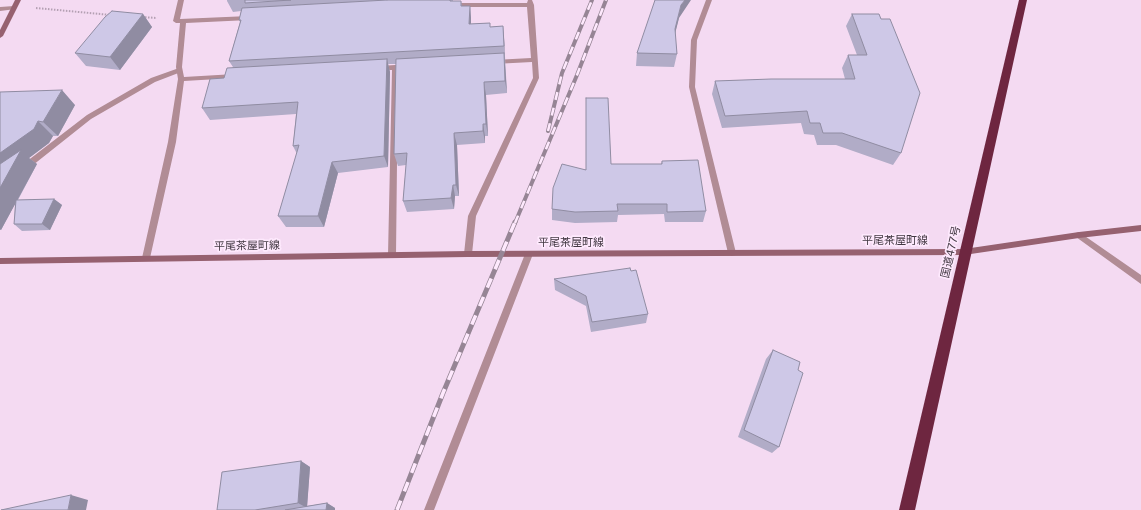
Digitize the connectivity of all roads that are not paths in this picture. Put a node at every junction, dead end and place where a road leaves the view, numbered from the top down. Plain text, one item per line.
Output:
1 (18, 0) edge
2 (181, 0) edge
3 (709, 0) edge
4 (1023, 0) edge
5 (530, 3) edge
6 (442, 6) edge
7 (0, 9) edge
8 (14, 9) junction
9 (260, 17) edge
10 (180, 20) junction
11 (0, 36) edge
12 (533, 60) junction
13 (487, 62) edge
14 (410, 66) edge
15 (395, 67) junction
16 (371, 69) edge
17 (179, 70) junction
18 (244, 76) edge
19 (181, 79) junction
20 (17, 173) edge
21 (1141, 228) edge
22 (1079, 235) junction
23 (964, 252) junction
24 (732, 253) junction
25 (468, 254) junction
26 (529, 254) junction
27 (392, 255) junction
28 (146, 258) junction
29 (0, 261) edge
30 (1141, 280) edge
31 (429, 510) edge
32 (907, 510) edge

1 - 8 main road
2 - 10 street
3 - 24 street
4 - 23 highway, 国道477号
5 - 6 street
5 - 12 street
7 - 8 street
8 - 11 main road
9 - 10 street
10 - 17 street
12 - 13 street
12 - 25 street
14 - 15 street
15 - 16 street
15 - 27 street
17 - 19 street
17 - 20 street
18 - 19 street
19 - 28 street
21 - 22 main road, 平尾茶屋町線
22 - 23 main road, 平尾茶屋町線
22 - 30 street
23 - 24 main road, 平尾茶屋町線
23 - 32 highway, 国道477号
24 - 26 main road, 平尾茶屋町線
25 - 26 main road, 平尾茶屋町線
25 - 27 main road, 平尾茶屋町線
26 - 31 street
27 - 28 main road, 平尾茶屋町線
28 - 29 main road, 平尾茶屋町線

